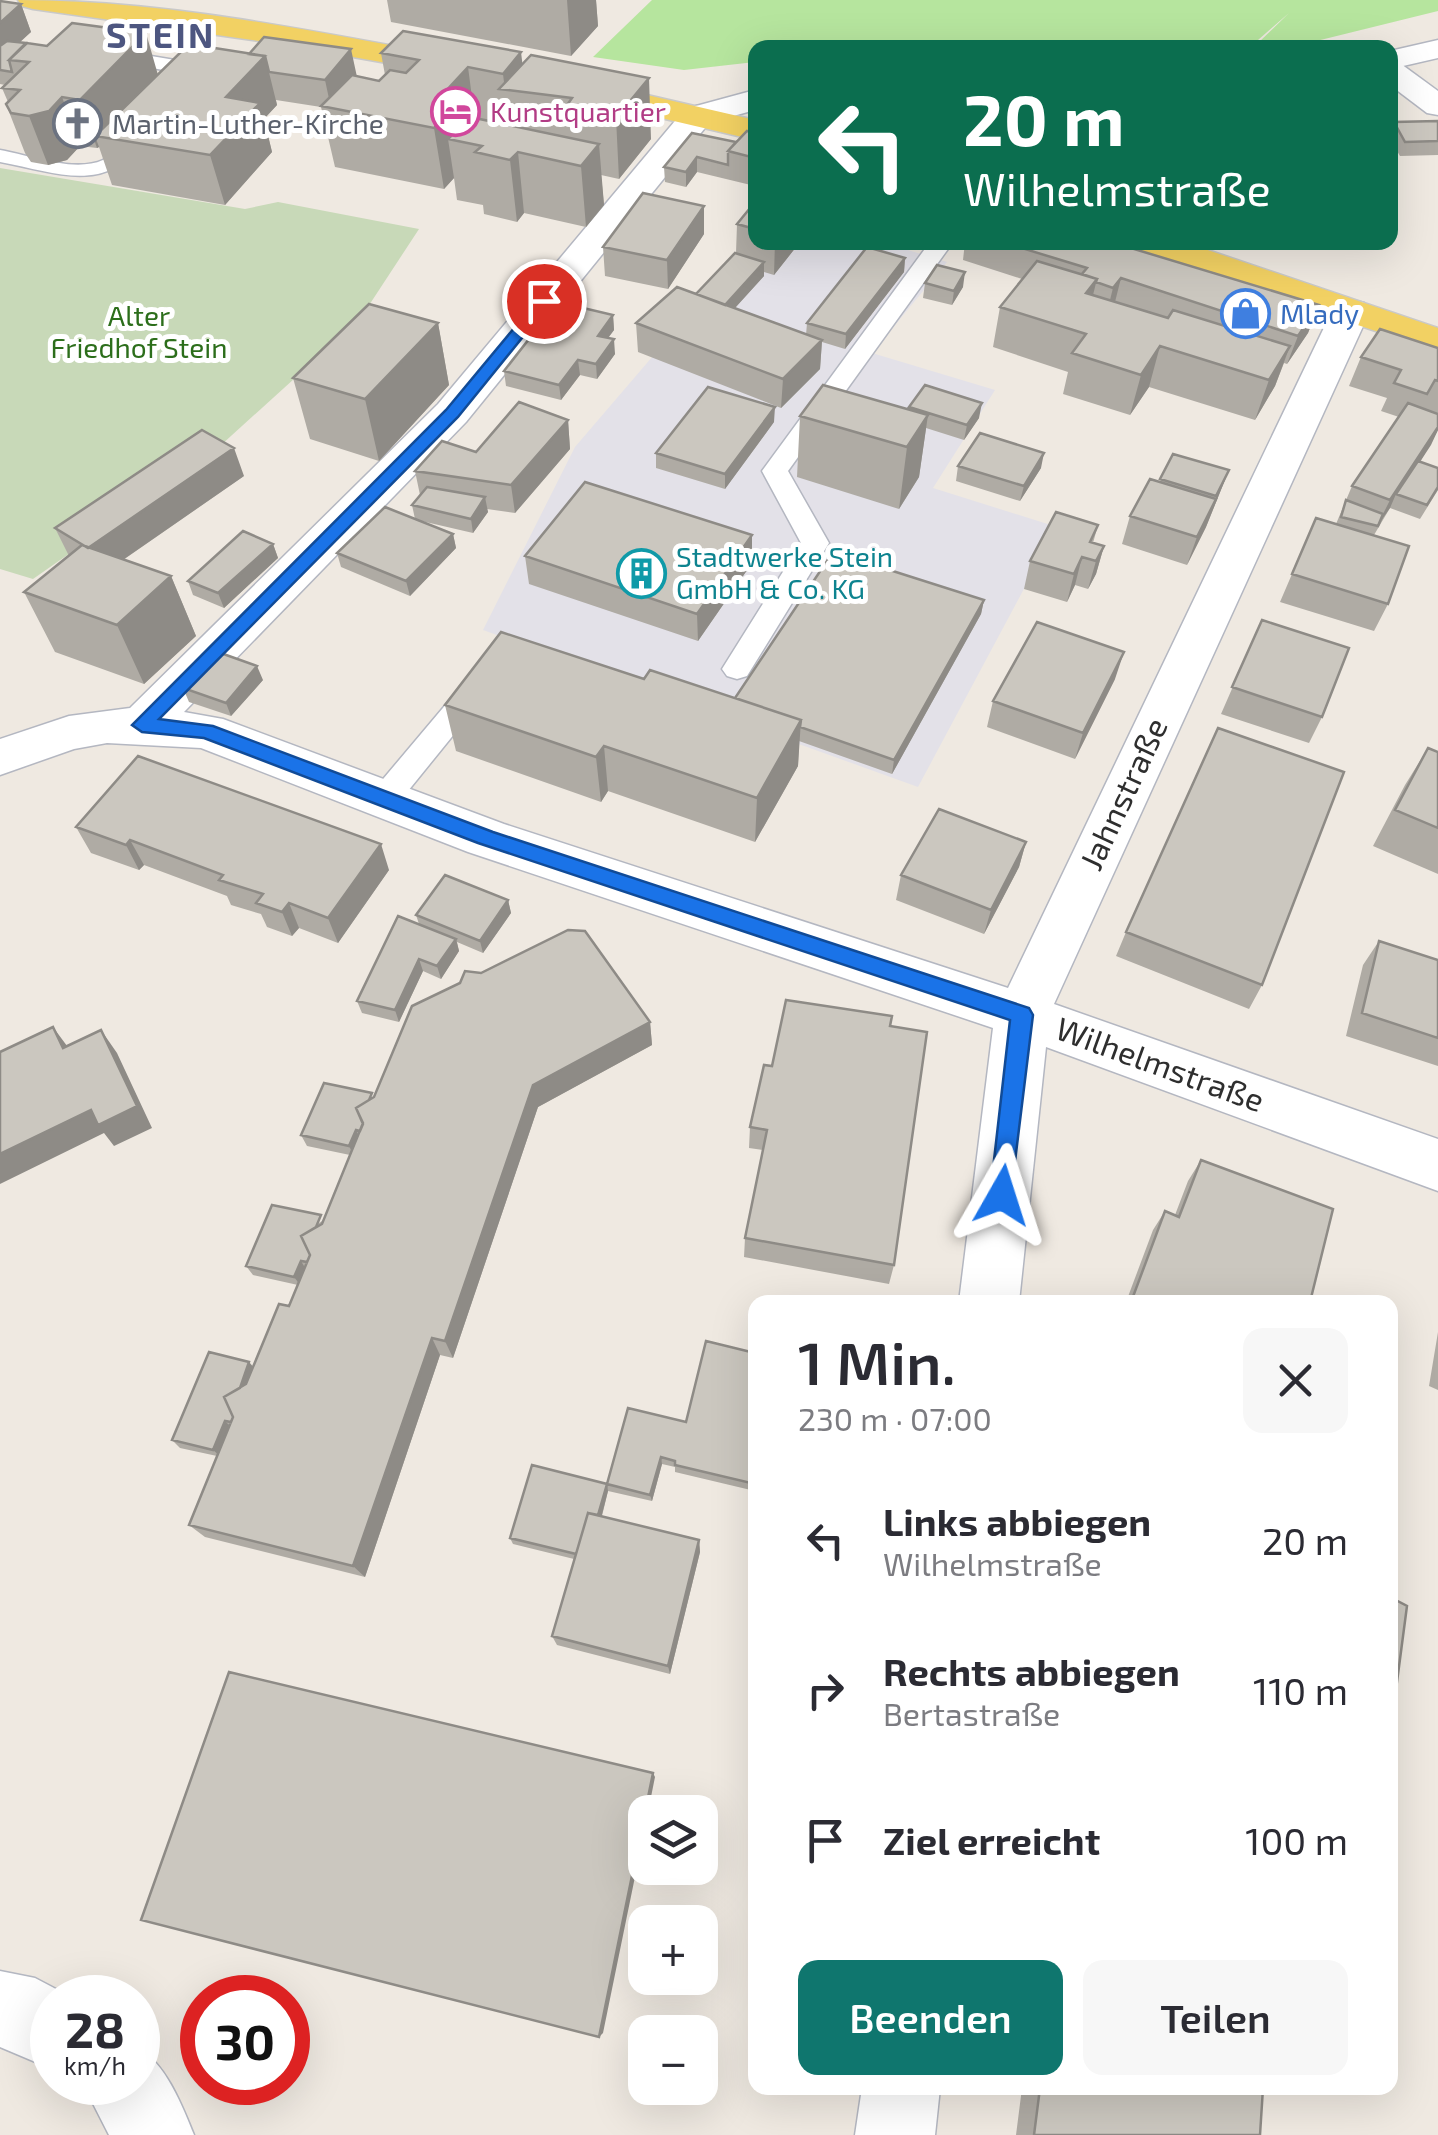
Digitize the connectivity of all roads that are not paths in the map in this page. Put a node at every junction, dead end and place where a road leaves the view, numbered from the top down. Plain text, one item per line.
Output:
1 (34, 0) edge
2 (82, 2) edge
3 (1438, 49) edge
4 (86, 51) edge
5 (1398, 58) edge
6 (477, 70) edge
7 (1398, 76) edge
8 (556, 85) edge
9 (178, 98) edge
10 (748, 102) edge
11 (1438, 106) edge
12 (698, 116) junction
13 (152, 125) edge
14 (748, 128) edge
15 (0, 156) edge
16 (936, 250) edge
17 (1172, 250) edge
18 (1351, 311) junction
19 (1438, 341) edge
20 (495, 664) edge
21 (737, 669) dead end
22 (0, 706) edge
23 (142, 725) junction
24 (10, 753) edge
25 (384, 799) junction
26 (1022, 1015) junction
27 (1438, 1165) edge
28 (990, 1295) edge
29 (0, 2009) edge
30 (30, 2016) edge
31 (900, 2095) edge
32 (135, 2105) edge
33 (154, 2135) edge
34 (895, 2135) edge

1 - 2 main road
2 - 6 main road
3 - 5 street
4 - 9 lane
7 - 11 street
8 - 12 main road
10 - 12 street
12 - 14 main road
12 - 23 street
13 - 15 lane
16 - 21 lane
17 - 18 main road
18 - 19 main road
18 - 26 street, Jahnstraße
20 - 25 lane
22 - 24 street
23 - 24 street, Wilhelmstraße
23 - 25 street, Wilhelmstraße
25 - 26 street, Wilhelmstraße
26 - 27 street, Wilhelmstraße
26 - 28 street, Jahnstraße
29 - 30 street
31 - 34 street
32 - 33 street

